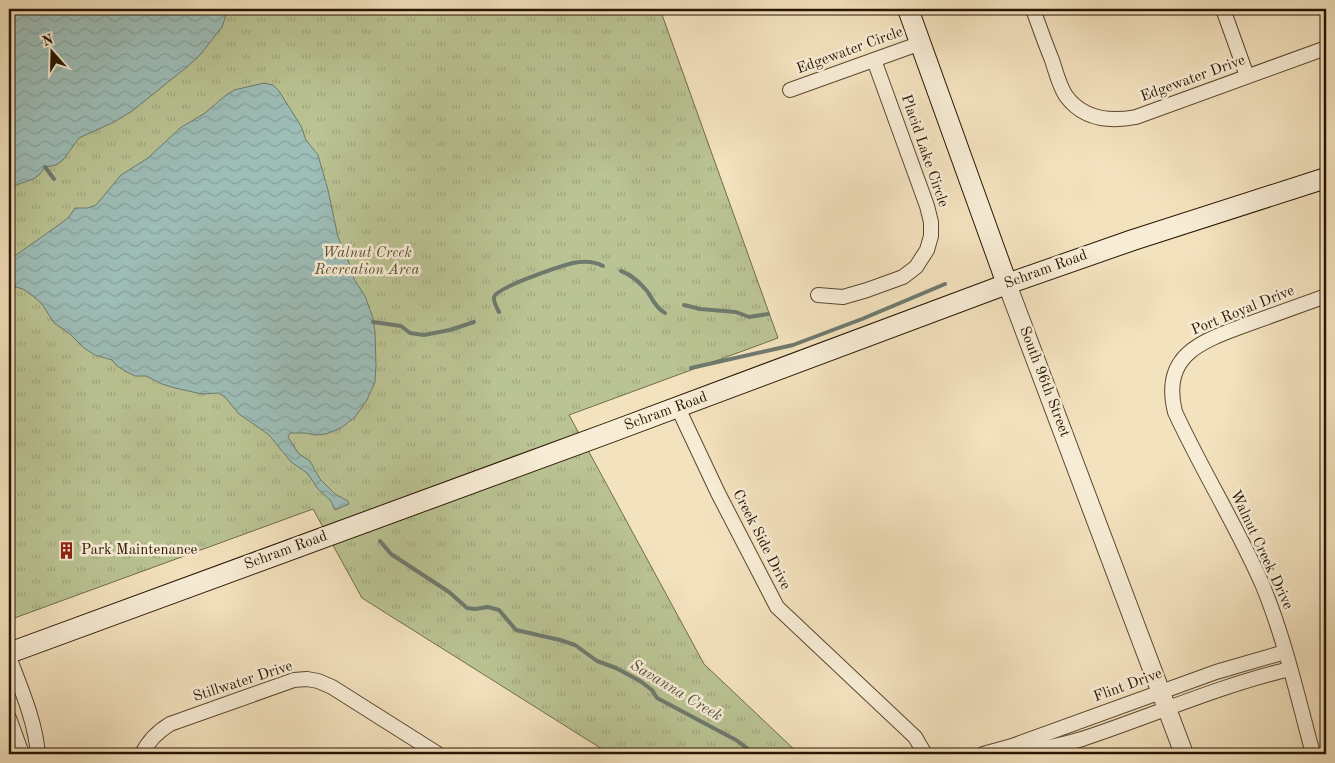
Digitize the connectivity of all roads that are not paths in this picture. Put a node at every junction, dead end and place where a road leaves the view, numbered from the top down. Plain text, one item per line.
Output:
1 (908, 9) edge
2 (1033, 9) edge
3 (1223, 9) edge
4 (920, 43) junction
5 (1326, 48) edge
6 (874, 60) junction
7 (1247, 76) junction
8 (790, 90) dead end
9 (1326, 178) edge
10 (1008, 284) junction
11 (818, 296) dead end
12 (1325, 301) edge
13 (1178, 366) joint
14 (678, 408) junction
15 (1285, 652) junction
16 (9, 653) edge
17 (9, 657) edge
18 (1290, 668) junction
19 (1164, 699) junction
20 (9, 718) edge
21 (1050, 732) junction
22 (1057, 750) edge
23 (22, 754) edge
24 (38, 754) edge
25 (142, 754) edge
26 (438, 754) edge
27 (925, 754) edge
28 (983, 754) edge
29 (1011, 754) edge
30 (1184, 754) edge
31 (1313, 754) edge

1 - 4 main road, South 96th Street
2 - 7 street, Edgewater Drive
3 - 7 street
4 - 6 street, Edgewater Circle
4 - 10 main road, South 96th Street
5 - 7 street, Edgewater Drive
6 - 8 street, Edgewater Circle
6 - 11 street, Placid Lake Circle
9 - 10 main road, Schram Road
10 - 14 main road, Schram Road
10 - 19 street, South 96th Street
12 - 13 street, Port Royal Drive
13 - 15 street, Walnut Creek Drive
14 - 16 main road, Schram Road
14 - 27 street, Creek Side Drive
15 - 18 street, Walnut Creek Drive
15 - 19 street, Flint Drive
17 - 24 street
18 - 19 street, Flint Drive
18 - 31 street, Walnut Creek Drive
19 - 21 street, Flint Drive
19 - 22 street, Flint Drive
19 - 30 street, South 96th Street
20 - 23 street
21 - 22 street
21 - 28 street, Flint Drive
22 - 29 street, Flint Drive
25 - 26 street, Stillwater Drive

